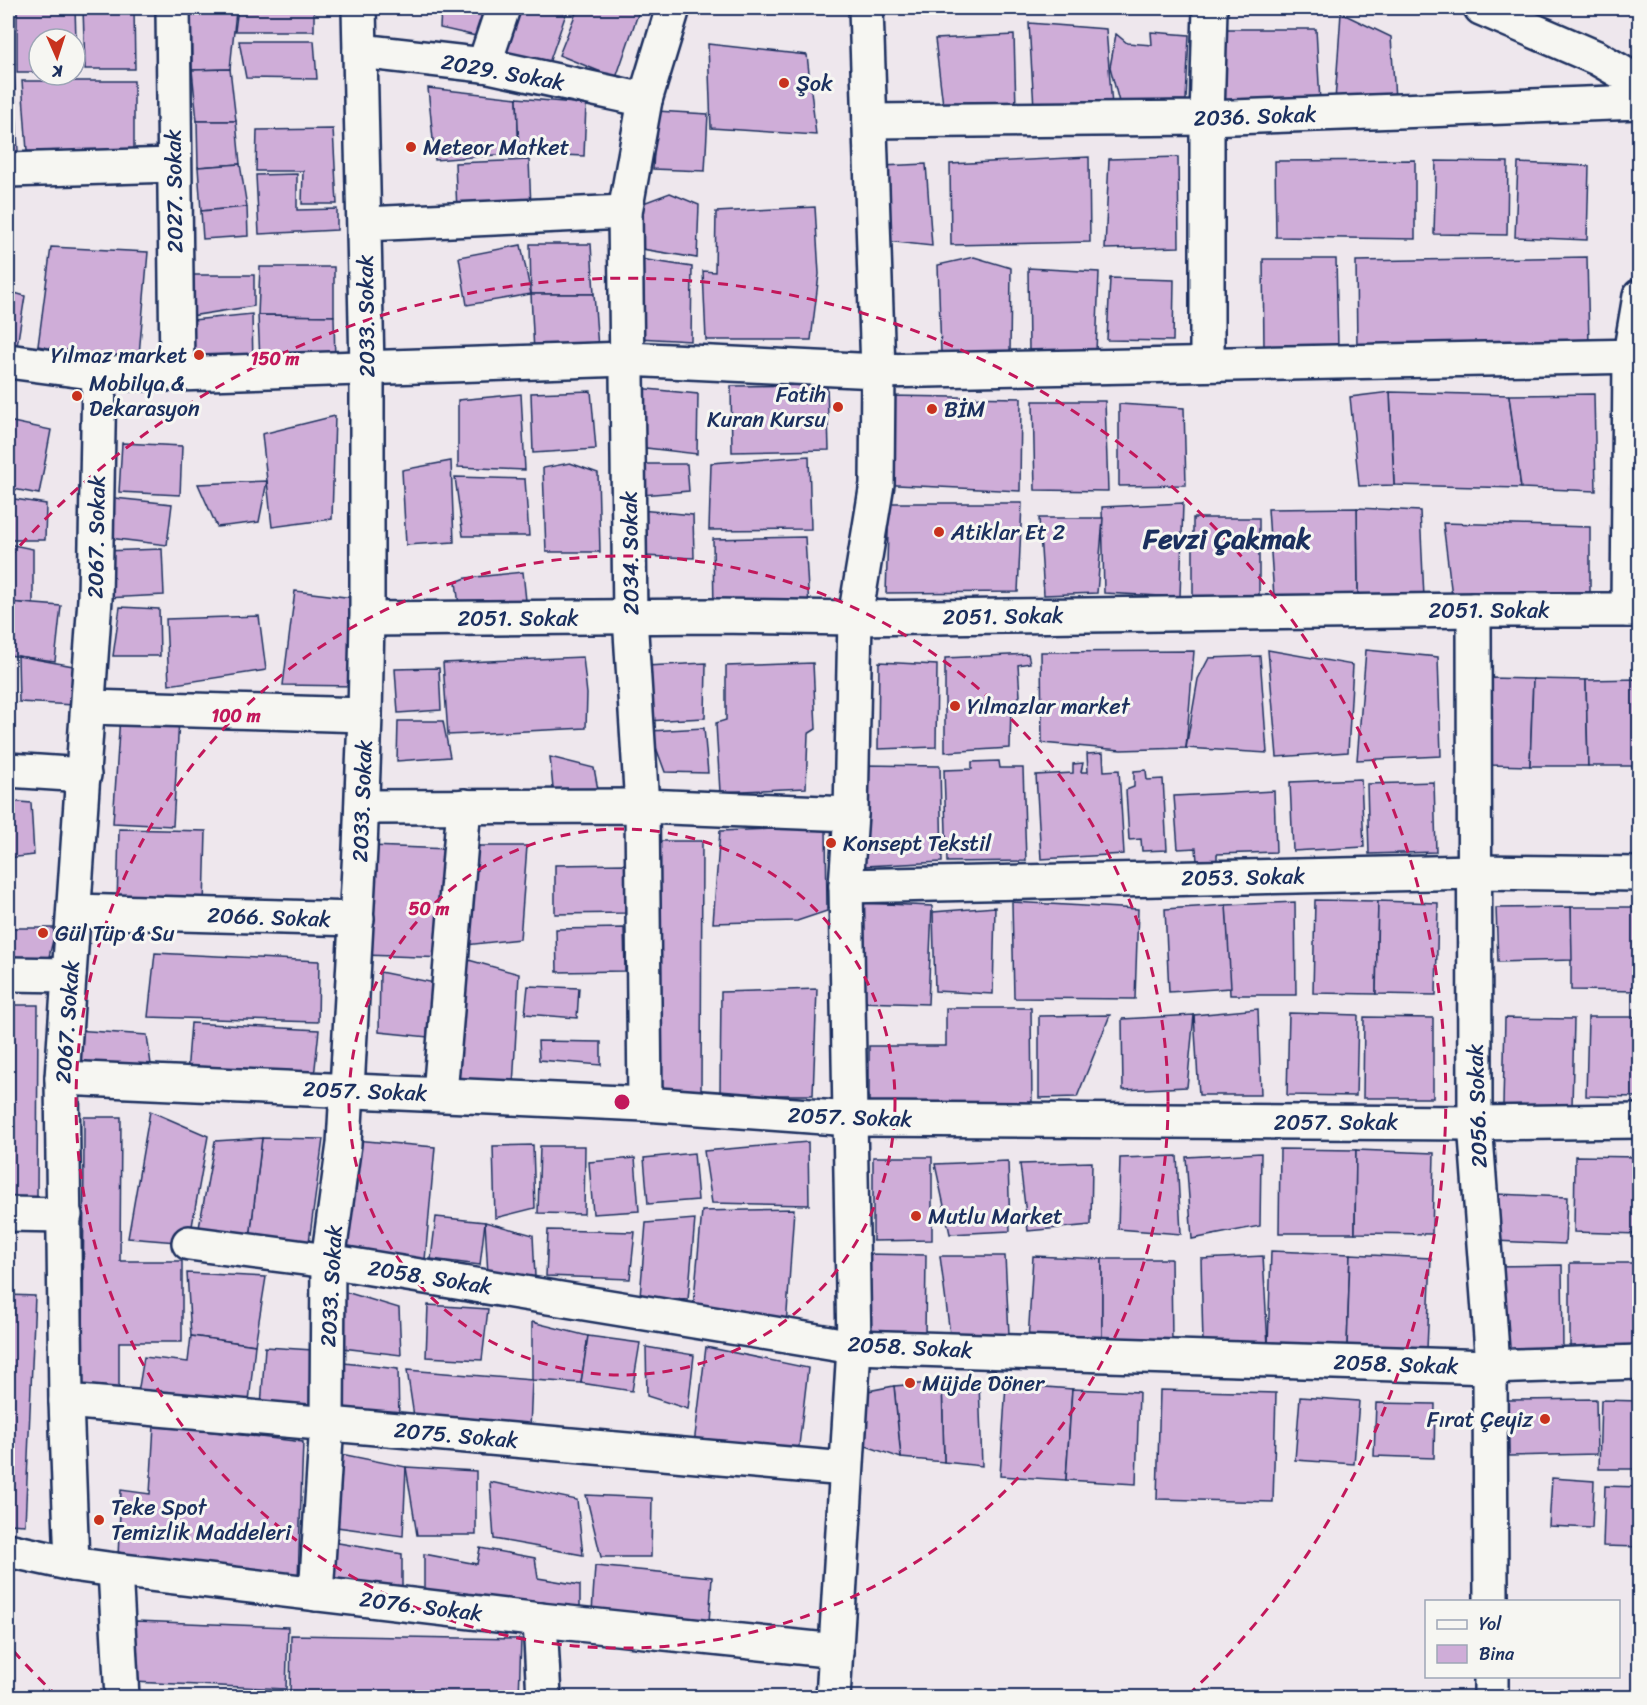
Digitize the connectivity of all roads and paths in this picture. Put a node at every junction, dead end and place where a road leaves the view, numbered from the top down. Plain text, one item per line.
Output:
1 (173, 8) edge
2 (359, 8) edge
3 (503, 8) edge
4 (673, 8) edge
5 (866, 8) edge
6 (1210, 8) edge
7 (1481, 8) edge
8 (360, 51) junction
9 (484, 65) junction
10 (1640, 83) edge
11 (645, 100) junction
12 (1640, 102) edge
13 (1208, 118) junction
14 (870, 121) junction
15 (173, 165) junction
16 (8, 170) edge
17 (625, 212) junction
18 (365, 224) junction
19 (1640, 296) edge
20 (1635, 355) edge
21 (627, 359) junction
22 (8, 361) edge
23 (1207, 364) junction
24 (367, 368) junction
25 (878, 371) junction
26 (99, 373) junction
27 (177, 374) junction
28 (1474, 610) junction
29 (1634, 610) edge
30 (630, 617) junction
31 (855, 618) junction
32 (368, 619) junction
33 (88, 707) junction
34 (365, 715) junction
35 (8, 770) edge
36 (84, 775) junction
37 (464, 806) junction
38 (642, 806) junction
39 (362, 807) junction
40 (851, 814) junction
41 (1475, 872) junction
42 (1640, 874) edge
43 (846, 886) junction
44 (74, 911) junction
45 (357, 919) junction
46 (8, 974) edge
47 (69, 975) junction
48 (62, 1078) junction
49 (347, 1091) junction
50 (440, 1094) junction
51 (645, 1104) junction
52 (851, 1119) junction
53 (1640, 1121) edge
54 (1475, 1123) junction
55 (8, 1214) edge
56 (65, 1215) junction
57 (189, 1243) dead end
58 (328, 1261) junction
59 (854, 1347) junction
60 (1640, 1362) edge
61 (1491, 1367) junction
62 (66, 1401) junction
63 (327, 1424) junction
64 (846, 1469) junction
65 (8, 1550) edge
66 (72, 1564) junction
67 (115, 1569) junction
68 (316, 1594) junction
69 (1491, 1600) edge
70 (540, 1620) junction
71 (836, 1651) junction
72 (1491, 1678) edge
73 (122, 1698) edge
74 (544, 1698) edge
75 (833, 1698) edge
76 (1491, 1698) edge

1 - 15 street, 2027. Sokak
2 - 8 street, 2033. Sokak
3 - 9 street
4 - 11 street, 2034. Sokak
5 - 14 street
6 - 13 street
7 - 10 street
8 - 9 street, 2029. Sokak
8 - 18 street, 2033. Sokak
9 - 11 street, 2029. Sokak
11 - 17 street, 2034. Sokak
12 - 13 street, 2036. Sokak
13 - 14 street, 2036. Sokak
13 - 23 street
14 - 25 street
15 - 16 street
15 - 27 street, 2027. Sokak
17 - 18 street
17 - 21 street, 2034. Sokak
18 - 24 street, 2033. Sokak
19 - 20 street
20 - 23 street
20 - 29 street
21 - 24 street
21 - 25 street
21 - 30 street, 2034. Sokak
22 - 26 street
23 - 25 street
24 - 27 street
24 - 32 street, 2033. Sokak
25 - 31 street
26 - 27 street
26 - 33 street, 2067. Sokak
28 - 29 street, 2051. Sokak
28 - 31 street, 2051. Sokak
28 - 41 street, 2056. Sokak
30 - 31 street, 2051. Sokak
30 - 32 street, 2051. Sokak
30 - 38 street, 2034. Sokak
31 - 40 street
32 - 34 street, 2033. Sokak
33 - 34 street
33 - 36 street, 2067. Sokak
34 - 39 street, 2033. Sokak
35 - 36 street
36 - 44 street, 2067. Sokak
37 - 38 street
37 - 39 street
37 - 50 street
38 - 40 street
38 - 51 street, 2034. Sokak
39 - 45 street, 2033. Sokak
40 - 43 street
41 - 42 street, 2053. Sokak
41 - 43 street, 2053. Sokak
41 - 54 street, 2056. Sokak
43 - 52 street
44 - 45 street, 2066. Sokak
44 - 47 street, 2067. Sokak
45 - 49 street, 2033. Sokak
46 - 47 street
47 - 48 street, 2067. Sokak
48 - 49 street, 2057. Sokak
48 - 56 street, 2067. Sokak
49 - 50 street, 2057. Sokak
49 - 58 street, 2033. Sokak
50 - 51 street, 2057. Sokak
51 - 52 street, 2057. Sokak
52 - 54 street, 2057. Sokak
52 - 59 street
53 - 54 street, 2057. Sokak
54 - 61 street, 2056. Sokak
55 - 56 street
56 - 62 street, 2067. Sokak
57 - 58 street, 2058. Sokak
58 - 59 street, 2058. Sokak
58 - 63 street, 2033. Sokak
59 - 61 street, 2058. Sokak
59 - 64 street
60 - 61 street, 2058. Sokak
61 - 69 street, 2056. Sokak
62 - 63 street, 2075. Sokak
62 - 66 street, 2067. Sokak
63 - 64 street, 2075. Sokak
63 - 68 street, 2033. Sokak
64 - 71 street
65 - 66 street, 2076. Sokak
66 - 67 street, 2076. Sokak
67 - 68 street, 2076. Sokak
67 - 73 street
68 - 70 street, 2076. Sokak
70 - 71 street, 2076. Sokak
70 - 74 street
71 - 75 street
72 - 76 street

